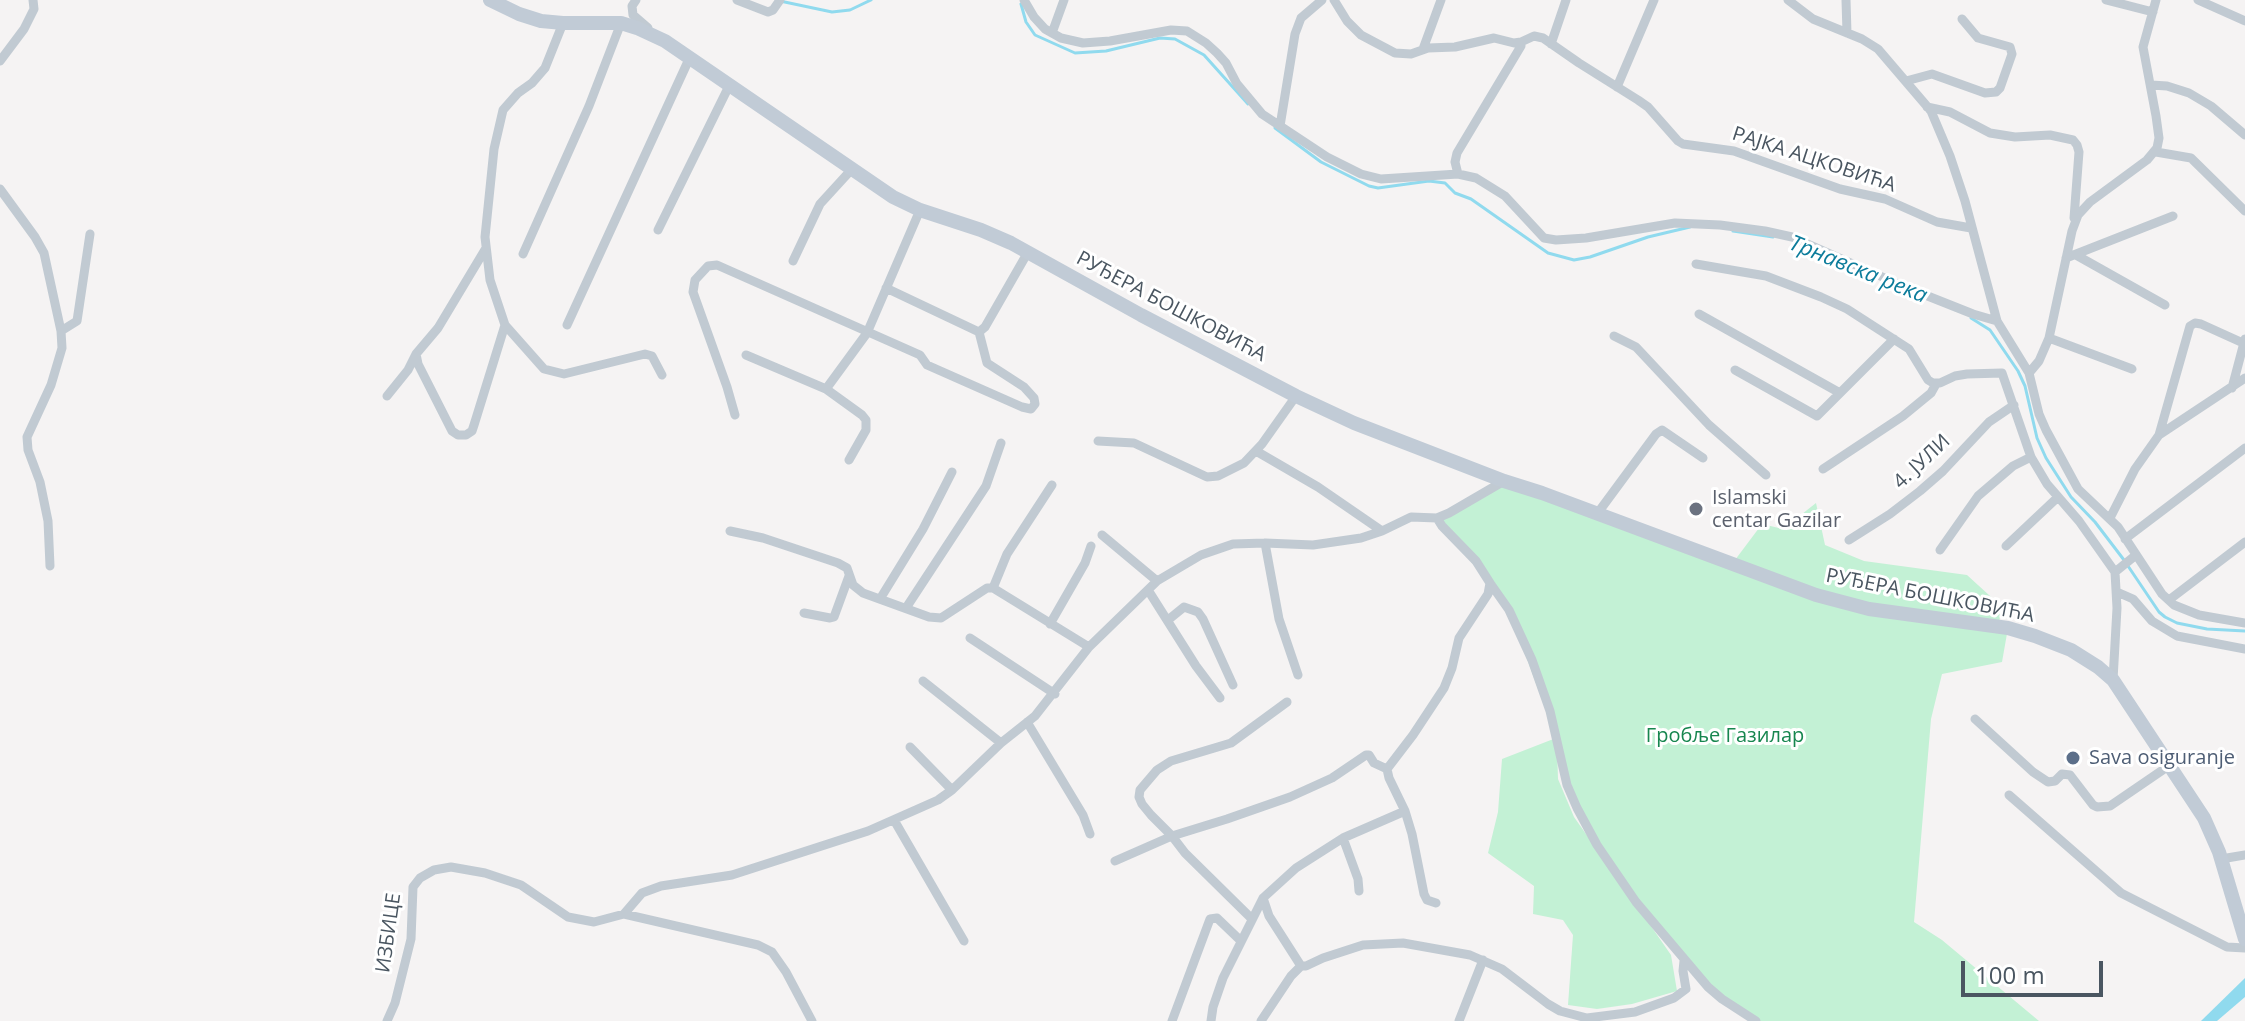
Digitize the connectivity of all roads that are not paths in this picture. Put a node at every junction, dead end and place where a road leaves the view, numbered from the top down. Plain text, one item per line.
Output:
1 (33, 0) edge
2 (490, 0) edge
3 (636, 0) edge
4 (737, 0) edge
5 (780, 0) edge
6 (1024, 0) edge
7 (1064, 0) edge
8 (1322, 0) edge
9 (1334, 0) edge
10 (1441, 0) edge
11 (1566, 0) edge
12 (1654, 0) edge
13 (1788, 0) edge
14 (1846, 0) edge
15 (2106, 0) edge
16 (2156, 0) edge
17 (2198, 0) edge
18 (2153, 12) junction
19 (1962, 19) dead end
20 (2245, 21) edge
21 (563, 23) junction
22 (621, 23) junction
23 (1052, 33) junction
24 (1847, 33) junction
25 (650, 34) junction
26 (1521, 42) junction
27 (1551, 44) junction
28 (1423, 49) junction
29 (690, 57) junction
30 (0, 61) edge
31 (1906, 81) junction
32 (730, 84) junction
33 (2151, 85) junction
34 (1617, 87) junction
35 (1927, 107) junction
36 (1280, 126) junction
37 (2245, 135) edge
38 (2156, 152) junction
39 (852, 169) junction
40 (1458, 174) junction
41 (0, 189) edge
42 (920, 210) junction
43 (2245, 211) edge
44 (2173, 216) dead end
45 (2073, 225) junction
46 (1971, 228) junction
47 (658, 230) dead end
48 (90, 234) dead end
49 (486, 248) junction
50 (1028, 252) junction
51 (523, 254) dead end
52 (2071, 257) junction
53 (793, 261) dead end
54 (1696, 264) dead end
55 (886, 288) junction
56 (2165, 305) dead end
57 (1699, 314) dead end
58 (1997, 321) junction
59 (505, 325) junction
60 (567, 325) dead end
61 (61, 331) junction
62 (979, 332) junction
63 (867, 333) junction
64 (1614, 336) dead end
65 (2049, 338) junction
66 (1894, 339) junction
67 (2244, 341) edge
68 (416, 354) junction
69 (746, 355) dead end
70 (2132, 369) dead end
71 (1735, 370) dead end
72 (2029, 373) junction
73 (662, 375) dead end
74 (2245, 378) edge
75 (1936, 384) junction
76 (2232, 388) junction
77 (826, 389) junction
78 (1840, 393) junction
79 (387, 396) dead end
80 (1296, 396) junction
81 (2014, 405) junction
82 (735, 415) dead end
83 (2159, 435) junction
84 (1098, 441) dead end
85 (1001, 443) dead end
86 (2245, 448) edge
87 (1256, 451) junction
88 (2031, 457) junction
89 (1703, 458) dead end
90 (849, 460) dead end
91 (1823, 469) dead end
92 (952, 472) dead end
93 (1766, 475) dead end
94 (1504, 481) junction
95 (1052, 485) dead end
96 (2058, 497) junction
97 (1597, 514) junction
98 (1437, 518) junction
99 (2110, 518) junction
100 (730, 531) dead end
101 (1382, 531) junction
102 (1102, 535) dead end
103 (2125, 539) junction
104 (1849, 540) dead end
105 (2245, 542) edge
106 (1265, 543) junction
107 (1091, 546) dead end
108 (2006, 546) dead end
109 (1940, 550) dead end
110 (2134, 557) junction
111 (50, 566) dead end
112 (2117, 570) junction
113 (849, 576) junction
114 (1157, 581) junction
115 (1490, 583) junction
116 (993, 588) junction
117 (1148, 590) junction
118 (2117, 592) junction
119 (880, 599) junction
120 (2169, 600) junction
121 (906, 608) junction
122 (804, 613) dead end
123 (1168, 620) junction
124 (2245, 623) edge
125 (1050, 624) junction
126 (970, 638) dead end
127 (1089, 647) junction
128 (2245, 649) edge
129 (1298, 675) dead end
130 (2113, 680) junction
131 (923, 681) dead end
132 (1233, 685) dead end
133 (1055, 694) junction
134 (1220, 698) dead end
135 (1287, 702) dead end
136 (1975, 719) dead end
137 (1027, 722) junction
138 (1001, 743) junction
139 (910, 747) dead end
140 (2170, 765) junction
141 (1387, 769) junction
142 (952, 790) junction
143 (2009, 795) dead end
144 (1405, 811) junction
145 (894, 820) junction
146 (1090, 834) dead end
147 (1172, 836) junction
148 (1343, 838) junction
149 (2245, 855) edge
150 (2221, 859) junction
151 (1115, 861) dead end
152 (1359, 891) dead end
153 (1263, 898) junction
154 (1436, 903) dead end
155 (624, 914) junction
156 (1252, 919) junction
157 (2245, 939) edge
158 (964, 941) dead end
159 (1241, 941) junction
160 (2245, 948) edge
161 (1483, 960) junction
162 (1684, 961) junction
163 (1301, 966) junction
164 (387, 1021) edge
165 (812, 1021) edge
166 (1172, 1021) edge
167 (1211, 1021) edge
168 (1261, 1021) edge
169 (1459, 1021) edge
170 (1756, 1021) edge

1 - 30 street
2 - 21 main road, РУЂЕРА БОШКОВИЋА
3 - 25 street
4 - 5 street
6 - 23 street
7 - 23 street
8 - 36 street
9 - 28 street
10 - 28 street
11 - 27 street
12 - 34 street
13 - 24 street
14 - 24 street
15 - 18 street
16 - 18 street
17 - 20 street
18 - 33 street
19 - 31 street
21 - 22 main road, РУЂЕРА БОШКОВИЋА
21 - 49 street
22 - 25 main road, РУЂЕРА БОШКОВИЋА
22 - 51 street
23 - 36 street
24 - 31 street
25 - 29 main road, РУЂЕРА БОШКОВИЋА
26 - 27 street, РАЈКА АЦКОВИЋА
26 - 28 street
26 - 40 street
27 - 34 street, РАЈКА АЦКОВИЋА
29 - 32 main road, РУЂЕРА БОШКОВИЋА
29 - 60 street
31 - 35 street
32 - 39 main road, РУЂЕРА БОШКОВИЋА
32 - 47 street
33 - 37 street
33 - 38 street
34 - 46 street, РАЈКА АЦКОВИЋА
35 - 45 street
35 - 46 street
36 - 40 street
38 - 43 street
38 - 45 street
39 - 42 main road, РУЂЕРА БОШКОВИЋА
39 - 53 street
40 - 58 street
41 - 61 street
42 - 50 main road, РУЂЕРА БОШКОВИЋА
42 - 55 street
44 - 52 street
45 - 52 street
46 - 58 street
48 - 61 street
49 - 59 street
49 - 68 street
50 - 62 street
50 - 80 main road, РУЂЕРА БОШКОВИЋА
52 - 56 street
52 - 65 street
54 - 66 street
55 - 62 street
55 - 63 street
57 - 78 street
58 - 72 street
59 - 68 street
59 - 73 street
61 - 111 street
62 - 63 street
63 - 77 street
63 - 82 street
64 - 93 street
65 - 70 street
65 - 72 street
66 - 75 street
66 - 78 street
67 - 76 street
67 - 83 street
68 - 79 street
69 - 77 street
71 - 78 street
72 - 99 street
74 - 76 street
75 - 81 street
75 - 91 street
76 - 83 street
77 - 90 street
80 - 87 street
80 - 94 main road, РУЂЕРА БОШКОВИЋА
81 - 88 street
81 - 104 street, 4. ЈУЛИ
83 - 99 street
84 - 87 street
85 - 121 street
86 - 103 street
87 - 101 street
88 - 96 street
88 - 109 street
89 - 97 street
92 - 119 street
94 - 97 main road, РУЂЕРА БОШКОВИЋА
94 - 98 street
95 - 116 street
96 - 108 street
96 - 112 street
97 - 130 main road, РУЂЕРА БОШКОВИЋА
98 - 101 street
98 - 115 street
99 - 103 street
100 - 113 street
101 - 106 street
102 - 114 street
103 - 110 street
105 - 120 street
106 - 114 street
106 - 129 street
107 - 125 street
110 - 112 street
110 - 120 street
112 - 118 street
113 - 119 street
113 - 122 street
114 - 117 street
115 - 141 street
115 - 162 street
116 - 121 street
116 - 125 street
117 - 123 street
117 - 127 street
118 - 128 street
118 - 130 street
119 - 121 street
120 - 124 street
123 - 132 street
123 - 134 street
125 - 127 street
126 - 133 street
127 - 133 street
130 - 140 main road, РУЂЕРА БОШКОВИЋА
131 - 138 street
133 - 137 street
135 - 147 street
136 - 140 street
137 - 138 street
137 - 146 street
138 - 142 street
139 - 142 street
140 - 150 main road, РУЂЕРА БОШКОВИЋА
141 - 144 street
141 - 147 street
142 - 145 street
143 - 160 street
144 - 148 street
144 - 154 street
145 - 155 street
145 - 158 street
147 - 151 street
147 - 156 street
148 - 152 street
148 - 153 street
149 - 150 street
150 - 157 main road, РУЂЕРА БОШКОВИЋА
153 - 156 street
153 - 163 street
155 - 164 street, ИЗБИЦЕ
155 - 165 street
156 - 159 street
159 - 166 street
159 - 167 street
161 - 162 street
161 - 163 street
161 - 169 street
162 - 170 street
163 - 168 street

